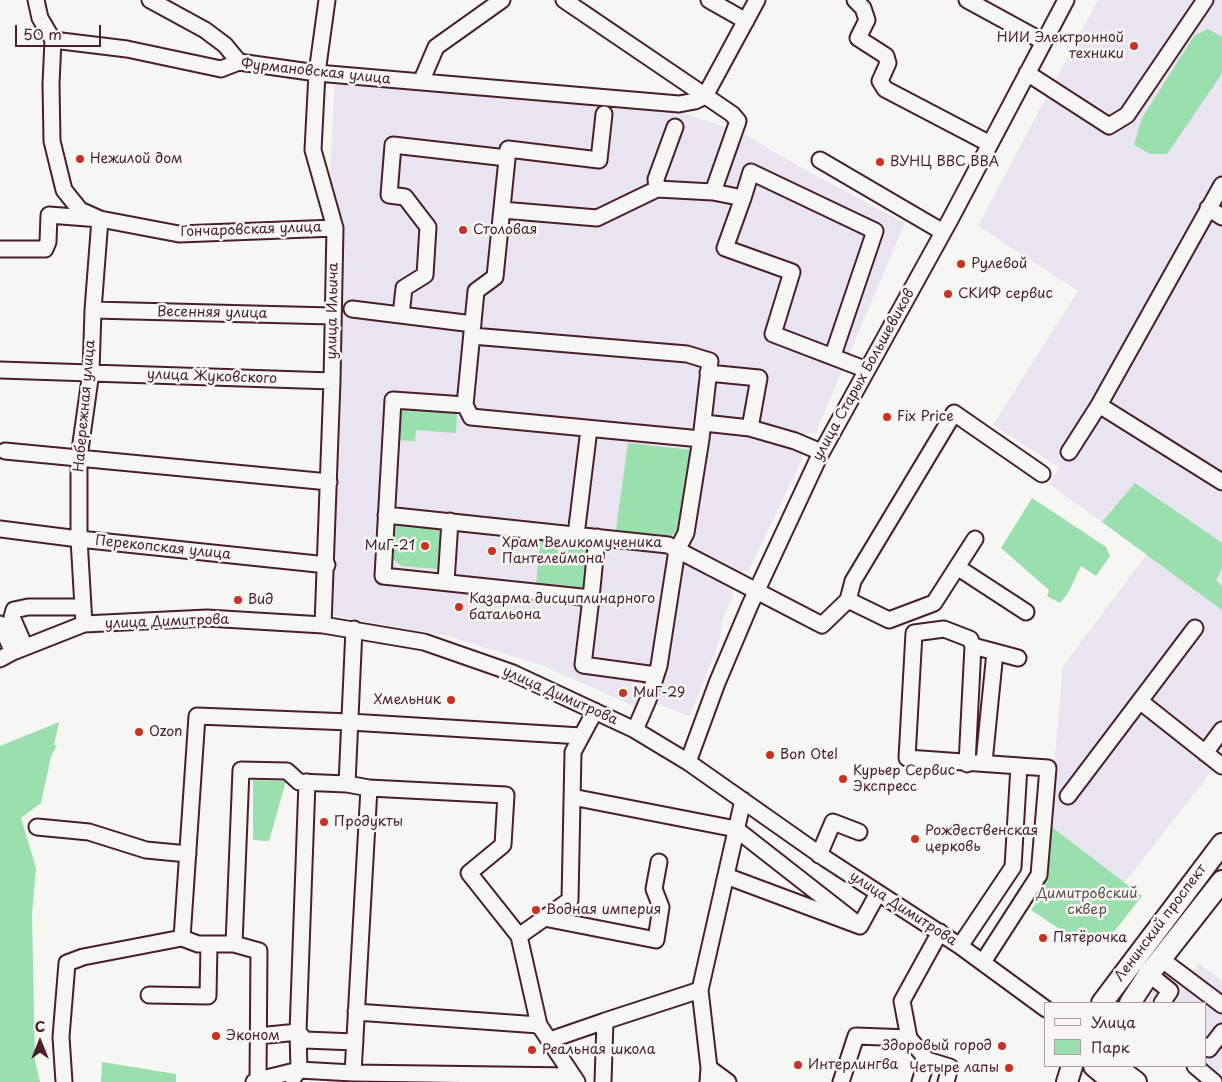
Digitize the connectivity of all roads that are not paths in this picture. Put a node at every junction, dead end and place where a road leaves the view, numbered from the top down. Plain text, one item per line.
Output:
1 (36, 0) edge
2 (150, 0) edge
3 (327, 0) edge
4 (502, 0) edge
5 (564, 0) edge
6 (709, 0) edge
7 (757, 0) edge
8 (855, 0) edge
9 (967, 0) edge
10 (1066, 0) edge
11 (1205, 0) edge
12 (746, 21) junction
13 (53, 40) junction
14 (1044, 42) junction
15 (239, 62) junction
16 (317, 74) junction
17 (1027, 74) junction
18 (421, 82) junction
19 (705, 96) junction
20 (604, 114) dead end
21 (675, 127) dead end
22 (990, 144) junction
23 (507, 158) junction
24 (820, 160) dead end
25 (1222, 185) edge
26 (657, 189) junction
27 (713, 192) junction
28 (743, 198) junction
29 (1208, 208) junction
30 (502, 210) junction
31 (1222, 217) edge
32 (100, 219) junction
33 (334, 228) junction
34 (943, 232) junction
35 (0, 249) edge
36 (352, 309) dead end
37 (92, 310) junction
38 (332, 316) junction
39 (401, 316) junction
40 (472, 330) junction
41 (833, 355) junction
42 (0, 370) edge
43 (867, 370) junction
44 (91, 372) junction
45 (708, 373) junction
46 (332, 381) junction
47 (465, 405) junction
48 (1099, 405) junction
49 (704, 423) junction
50 (750, 428) junction
51 (589, 429) junction
52 (701, 439) junction
53 (5, 451) dead end
54 (821, 452) junction
55 (1069, 452) dead end
56 (79, 457) junction
57 (1042, 474) dead end
58 (329, 482) junction
59 (1222, 482) edge
60 (386, 515) junction
61 (450, 521) junction
62 (0, 529) edge
63 (576, 535) junction
64 (596, 537) junction
65 (79, 539) junction
66 (975, 539) dead end
67 (677, 550) junction
68 (326, 565) junction
69 (957, 567) junction
70 (446, 582) junction
71 (756, 592) junction
72 (591, 598) junction
73 (848, 600) junction
74 (83, 607) junction
75 (1026, 612) dead end
76 (0, 624) edge
77 (84, 624) junction
78 (323, 625) junction
79 (1195, 628) dead end
80 (354, 629) junction
81 (973, 646) junction
82 (995, 652) junction
83 (13, 653) edge
84 (1018, 658) dead end
85 (656, 675) junction
86 (1141, 702) junction
87 (595, 711) junction
88 (350, 722) junction
89 (635, 730) junction
90 (1222, 730) edge
91 (581, 736) junction
92 (1205, 753) junction
93 (688, 762) junction
94 (984, 762) junction
95 (967, 764) junction
96 (1019, 766) junction
97 (1222, 766) edge
98 (308, 782) junction
99 (347, 784) junction
100 (368, 788) junction
101 (1068, 796) dead end
102 (572, 797) junction
103 (743, 800) junction
104 (37, 826) dead end
105 (736, 829) junction
106 (859, 832) dead end
107 (1222, 844) edge
108 (188, 854) junction
109 (819, 854) junction
110 (659, 862) dead end
111 (726, 876) junction
112 (1222, 881) edge
113 (878, 894) junction
114 (544, 918) junction
115 (860, 926) junction
116 (940, 932) junction
117 (519, 936) junction
118 (182, 938) junction
119 (208, 944) junction
120 (234, 944) junction
121 (960, 946) junction
122 (983, 962) junction
123 (1155, 966) junction
124 (700, 990) junction
125 (148, 995) dead end
126 (1103, 1002) edge
127 (1131, 1002) edge
128 (1163, 1002) edge
129 (1222, 1005) edge
130 (1044, 1008) edge
131 (356, 1012) junction
132 (605, 1021) junction
133 (539, 1024) junction
134 (298, 1032) junction
135 (1222, 1032) edge
136 (258, 1036) junction
137 (909, 1038) junction
138 (550, 1040) junction
139 (355, 1042) junction
140 (1207, 1047) edge
141 (927, 1060) junction
142 (1072, 1067) edge
143 (1116, 1067) edge
144 (1196, 1067) edge
145 (299, 1070) junction
146 (1093, 1070) edge
147 (353, 1073) junction
148 (709, 1075) edge
149 (541, 1079) edge
150 (575, 1079) edge
151 (256, 1081) edge
152 (64, 1082) edge
153 (288, 1082) edge
154 (602, 1082) edge
155 (728, 1082) edge
156 (840, 1082) edge
157 (920, 1082) edge
158 (946, 1082) edge
159 (1067, 1082) edge
160 (1114, 1082) edge
161 (1136, 1082) edge
162 (1214, 1082) edge

1 - 13 street
2 - 15 street
3 - 16 street, улица Ильича
4 - 18 street
5 - 19 street
6 - 12 street
7 - 12 street
8 - 22 street
9 - 14 street
10 - 14 street, улица Старых Большевиков
11 - 17 street
12 - 19 street
13 - 15 street, Фурмановская улица
13 - 32 street
14 - 17 street, улица Старых Большевиков
15 - 16 street, Фурмановская улица
16 - 18 street, Фурмановская улица
16 - 33 street, улица Ильича
17 - 22 street, улица Старых Большевиков
18 - 19 street, Фурмановская улица
19 - 27 street
20 - 23 street
21 - 26 street
22 - 34 street, улица Старых Большевиков
23 - 30 street
23 - 39 street
24 - 34 street
25 - 29 street
26 - 27 street
26 - 30 street
27 - 28 street
28 - 41 street
28 - 41 street
29 - 31 street
29 - 48 street
30 - 40 street
32 - 33 street, Гончаровская улица
32 - 35 street, Гончаровская улица
32 - 37 street, Набережная улица
33 - 38 street, улица Ильича
34 - 43 street, улица Старых Большевиков
36 - 39 street
37 - 38 street, Весенняя улица
37 - 44 street, Набережная улица
38 - 46 street, улица Ильича
39 - 40 street
40 - 45 street
40 - 47 street
41 - 43 street
42 - 44 street, улица Жуковского
43 - 54 street, улица Старых Большевиков
44 - 46 street, улица Жуковского
44 - 56 street, Набережная улица
45 - 49 street
45 - 50 street
46 - 58 street, улица Ильича
47 - 51 street
47 - 60 street
48 - 55 street
48 - 59 street
49 - 50 street
49 - 52 street
50 - 54 street
51 - 52 street
51 - 63 street
52 - 67 street
53 - 56 street
54 - 71 street, улица Старых Большевиков
56 - 58 street
56 - 65 street, Набережная улица
57 - 73 street
58 - 68 street, улица Ильича
60 - 61 street
60 - 70 street
61 - 63 street
61 - 70 street
62 - 65 street, Перекопская улица
63 - 64 street
64 - 67 street
64 - 72 street
65 - 68 street, Перекопская улица
65 - 74 street, Набережная улица
66 - 69 street
67 - 71 street
67 - 85 street
68 - 78 street, улица Ильича
69 - 73 street
69 - 75 street
70 - 72 street
71 - 73 street
71 - 93 street, улица Старых Большевиков
72 - 85 street
74 - 77 street, Набережная улица
74 - 83 street
76 - 83 street
77 - 78 street, улица Димитрова
77 - 83 street, улица Димитрова
78 - 80 street, улица Димитрова
79 - 86 street
80 - 87 street, улица Димитрова
80 - 88 street
81 - 82 street
81 - 95 street
81 - 95 street
82 - 84 street
82 - 94 street
85 - 89 street
86 - 92 street
86 - 101 street
87 - 89 street, улица Димитрова
87 - 91 street
88 - 91 street
88 - 99 street
88 - 108 street
89 - 93 street, улица Димитрова
90 - 92 street
91 - 102 street
92 - 97 street
93 - 103 street, улица Димитрова
94 - 95 street
94 - 96 street
96 - 121 street
96 - 122 street
98 - 99 street
98 - 120 street
98 - 134 street
99 - 100 street
100 - 117 street
100 - 131 street
102 - 105 street
102 - 114 street
103 - 105 street
103 - 109 street, улица Димитрова
104 - 108 street
105 - 111 street
105 - 115 street
106 - 109 street
107 - 126 main road, Ленинский проспект
108 - 118 street
109 - 113 street, улица Димитрова
110 - 114 street
111 - 115 street
111 - 124 street
112 - 123 main road, Ленинский проспект
113 - 115 street
113 - 116 street, улица Димитрова
114 - 117 street
116 - 121 street, улица Димитрова
116 - 137 street
117 - 133 street
118 - 119 street
118 - 152 street
119 - 120 street
119 - 125 street
120 - 136 street
121 - 122 street, улица Димитрова
122 - 130 street, улица Димитрова
123 - 127 main road, Ленинский проспект
123 - 128 street
123 - 129 street
124 - 132 street
124 - 148 street
131 - 133 street
131 - 139 street
132 - 138 street
132 - 154 street
133 - 138 street
134 - 136 street
134 - 139 street
134 - 145 street
135 - 140 street
136 - 151 street
137 - 141 street
137 - 156 street
138 - 150 street
139 - 147 street
141 - 157 street
141 - 158 street
142 - 159 main road
143 - 161 main road
144 - 162 street
145 - 147 street
145 - 151 street
145 - 153 street
146 - 160 main road
147 - 149 street
148 - 155 street
149 - 150 street

